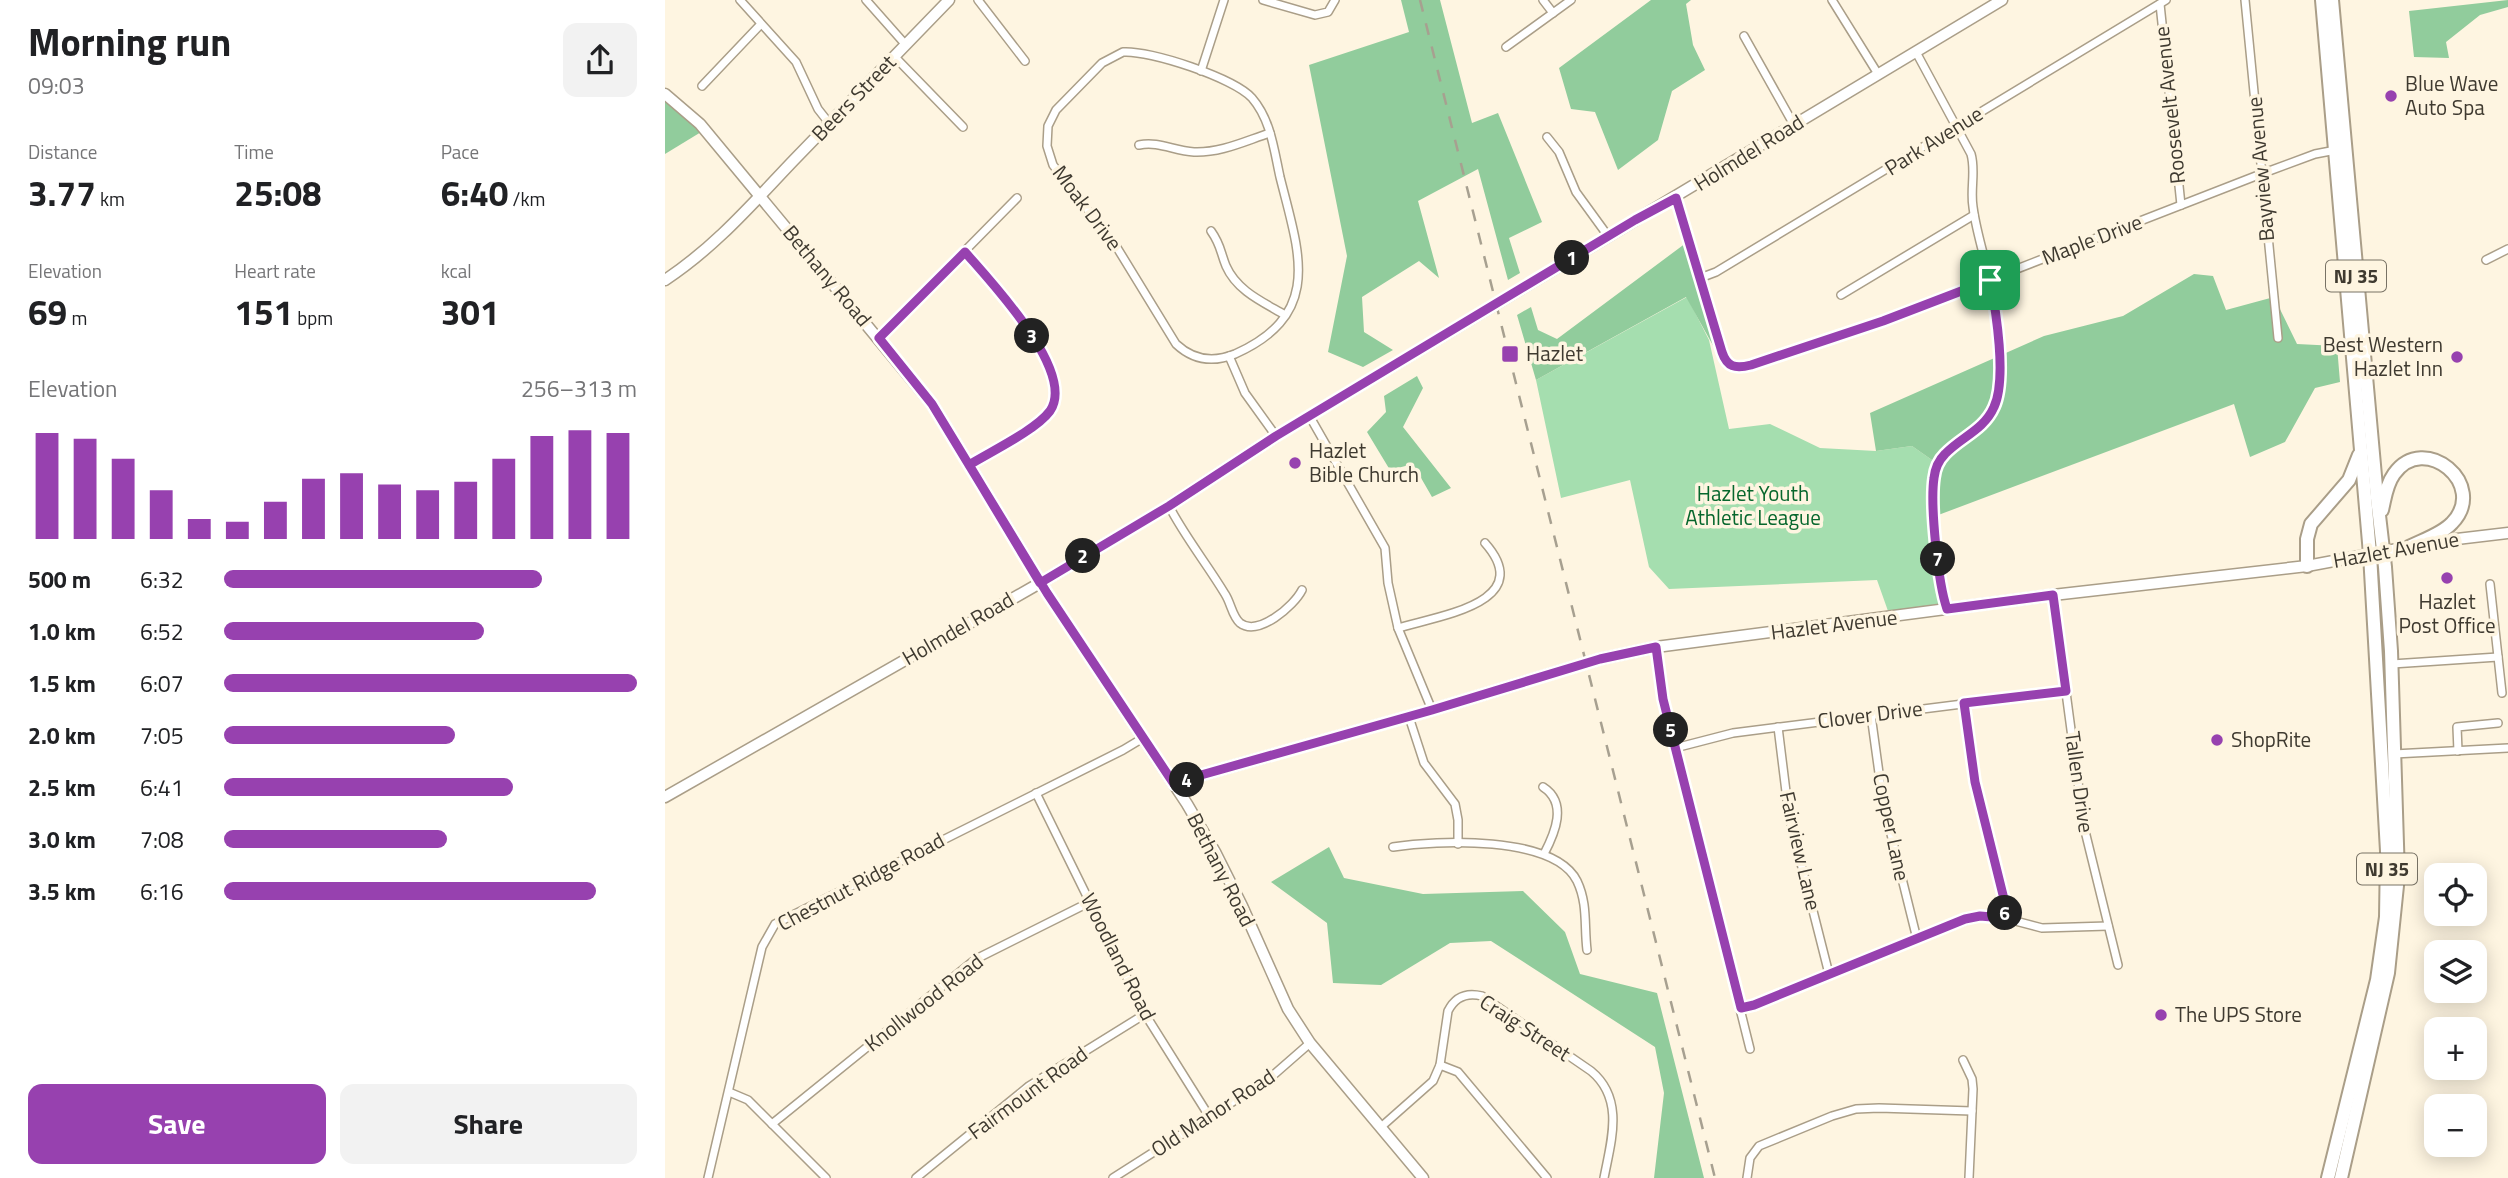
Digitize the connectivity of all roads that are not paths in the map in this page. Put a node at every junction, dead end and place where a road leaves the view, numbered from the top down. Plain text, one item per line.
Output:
1 (740, 0) edge
2 (866, 0) edge
3 (949, 0) edge
4 (978, 0) edge
5 (1224, 0) edge
6 (1263, 0) edge
7 (1335, 0) edge
8 (1543, 0) edge
9 (1570, 0) edge
10 (1832, 0) edge
11 (2002, 0) edge
12 (2245, 0) edge
13 (2322, 0) edge
14 (2332, 0) edge
15 (2163, 2) edge
16 (1553, 13) junction
17 (761, 24) junction
18 (1744, 36) dead end
19 (905, 44) junction
20 (1506, 47) dead end
21 (1916, 52) junction
22 (894, 56) junction
23 (1025, 61) dead end
24 (1201, 71) junction
25 (1878, 74) junction
26 (702, 86) dead end
27 (665, 94) edge
28 (829, 123) junction
29 (1794, 125) junction
30 (1957, 126) junction
31 (963, 127) dead end
32 (1270, 133) junction
33 (1547, 137) dead end
34 (1139, 145) dead end
35 (2336, 150) junction
36 (2261, 174) junction
37 (759, 196) junction
38 (1017, 198) dead end
39 (1676, 198) junction
40 (2181, 205) junction
41 (1974, 215) junction
42 (1211, 231) dead end
43 (1608, 236) junction
44 (2508, 249) edge
45 (965, 252) junction
46 (2486, 260) dead end
47 (1700, 278) junction
48 (665, 280) edge
49 (1990, 280) junction
50 (1841, 295) dead end
51 (1285, 315) junction
52 (879, 338) junction
53 (2278, 338) dead end
54 (1229, 356) junction
55 (1310, 416) junction
56 (1276, 436) junction
57 (2361, 451) junction
58 (969, 465) junction
59 (1169, 506) junction
60 (2380, 517) junction
61 (2508, 533) edge
62 (1485, 543) dead end
63 (2409, 547) junction
64 (2384, 552) junction
65 (2370, 554) junction
66 (2307, 566) junction
67 (1040, 583) junction
68 (2490, 584) dead end
69 (1302, 590) dead end
70 (2053, 595) junction
71 (1947, 609) junction
72 (1398, 628) junction
73 (1656, 647) junction
74 (2498, 657) junction
75 (2392, 664) junction
76 (2066, 691) junction
77 (2502, 693) dead end
78 (1964, 703) junction
79 (1432, 710) junction
80 (1871, 715) junction
81 (1409, 717) junction
82 (2498, 723) dead end
83 (1777, 727) junction
84 (1143, 738) junction
85 (1675, 747) junction
86 (2508, 748) edge
87 (2458, 751) junction
88 (2395, 754) junction
89 (1174, 784) junction
90 (1543, 787) dead end
91 (1036, 793) junction
92 (665, 797) edge
93 (1458, 844) junction
94 (1393, 847) dead end
95 (1544, 854) junction
96 (1090, 902) junction
97 (2004, 918) junction
98 (2108, 926) junction
99 (1917, 939) junction
100 (1587, 950) dead end
101 (2118, 965) dead end
102 (1829, 974) junction
103 (1741, 1008) junction
104 (1145, 1014) junction
105 (1310, 1043) junction
106 (1751, 1049) dead end
107 (1963, 1060) dead end
108 (1440, 1065) junction
109 (729, 1092) junction
110 (1972, 1111) junction
111 (1209, 1116) junction
112 (772, 1124) junction
113 (1381, 1128) junction
114 (2343, 1174) edge
115 (708, 1178) edge
116 (826, 1178) edge
117 (916, 1178) edge
118 (1112, 1178) edge
119 (1423, 1178) edge
120 (1547, 1178) edge
121 (1604, 1178) edge
122 (1747, 1178) edge
123 (1969, 1178) edge
124 (2328, 1178) edge

1 - 17 street
2 - 19 street
3 - 19 street, Beers Street
4 - 23 street
5 - 24 street
6 - 7 street
8 - 16 street
9 - 16 street
10 - 25 street
11 - 21 street, Holmdel Road
12 - 36 street, Bayview Avenue
13 - 35 highway, NJ 35
14 - 60 highway, NJ 35
15 - 30 street, Park Avenue
15 - 40 street, Roosevelt Avenue
16 - 20 street
17 - 26 street
17 - 28 street
18 - 29 street
19 - 22 street, Beers Street
21 - 25 street, Holmdel Road
21 - 30 street
22 - 28 street, Beers Street
22 - 31 street
24 - 32 street, Moak Drive
24 - 54 street, Moak Drive
25 - 29 street, Holmdel Road
27 - 37 street, Bethany Road
28 - 37 street, Beers Street
29 - 39 street, Holmdel Road
30 - 41 street
30 - 47 street, Park Avenue
32 - 34 street
32 - 51 street, Moak Drive
33 - 43 street
35 - 36 street, Maple Drive
35 - 57 highway, NJ 35
36 - 40 street, Maple Drive
36 - 53 street, Bayview Avenue
37 - 48 street, Beers Street
37 - 52 street, Bethany Road
38 - 45 street
39 - 43 street, Holmdel Road
39 - 47 street
40 - 49 street, Maple Drive
41 - 49 street
41 - 50 street
42 - 51 street
43 - 55 street, Holmdel Road
44 - 46 street
45 - 52 street
45 - 58 street
47 - 49 street, Maple Drive
49 - 71 street
51 - 54 street, Moak Drive
52 - 58 street, Bethany Road
54 - 56 street
55 - 56 street, Holmdel Road
55 - 72 street
56 - 59 street, Holmdel Road
57 - 65 highway, NJ 35
57 - 66 highway
58 - 67 street, Bethany Road
59 - 67 street, Holmdel Road
59 - 69 street
60 - 63 highway
60 - 64 highway, NJ 35
61 - 63 street, Hazlet Avenue
62 - 72 street
63 - 64 street, Hazlet Avenue
64 - 65 street, Hazlet Avenue
64 - 75 highway, NJ 35
65 - 66 street, Hazlet Avenue
65 - 124 highway, NJ 35
66 - 70 street, Hazlet Avenue
67 - 84 street, Bethany Road
67 - 92 street, Holmdel Road
68 - 74 street
70 - 71 street, Hazlet Avenue
70 - 76 street, Tallen Drive
71 - 73 street, Hazlet Avenue
72 - 79 street
73 - 79 street, Hazlet Avenue
73 - 85 street
74 - 75 street
74 - 77 street
75 - 88 highway, NJ 35
76 - 78 street, Clover Drive
76 - 98 street, Tallen Drive
78 - 80 street, Clover Drive
78 - 97 street
79 - 81 street, Hazlet Avenue
80 - 83 street, Clover Drive
80 - 99 street, Copper Lane
81 - 89 street, Hazlet Avenue
81 - 93 street
82 - 87 street
83 - 85 street, Clover Drive
83 - 102 street, Fairview Lane
84 - 89 street, Bethany Road
84 - 91 street, Chestnut Ridge Road
85 - 103 street
86 - 87 street
87 - 88 street
88 - 114 highway, NJ 35
89 - 105 street, Bethany Road
90 - 95 street
91 - 96 street, Woodland Road
91 - 109 street, Chestnut Ridge Road
93 - 94 street
93 - 95 street
95 - 100 street
96 - 104 street, Woodland Road
96 - 112 street, Knollwood Road
97 - 98 street
97 - 99 street
98 - 101 street, Tallen Drive
99 - 102 street
102 - 103 street
103 - 106 street
104 - 111 street, Woodland Road
104 - 117 street, Fairmount Road
105 - 111 street, Old Manor Road
105 - 113 street, Bethany Road
107 - 110 street
108 - 113 street, Craig Street
108 - 120 street
108 - 121 street, Craig Street
109 - 112 street
109 - 115 street, Chestnut Ridge Road
110 - 122 street
110 - 123 street
111 - 118 street, Old Manor Road
112 - 116 street
113 - 119 street, Bethany Road

